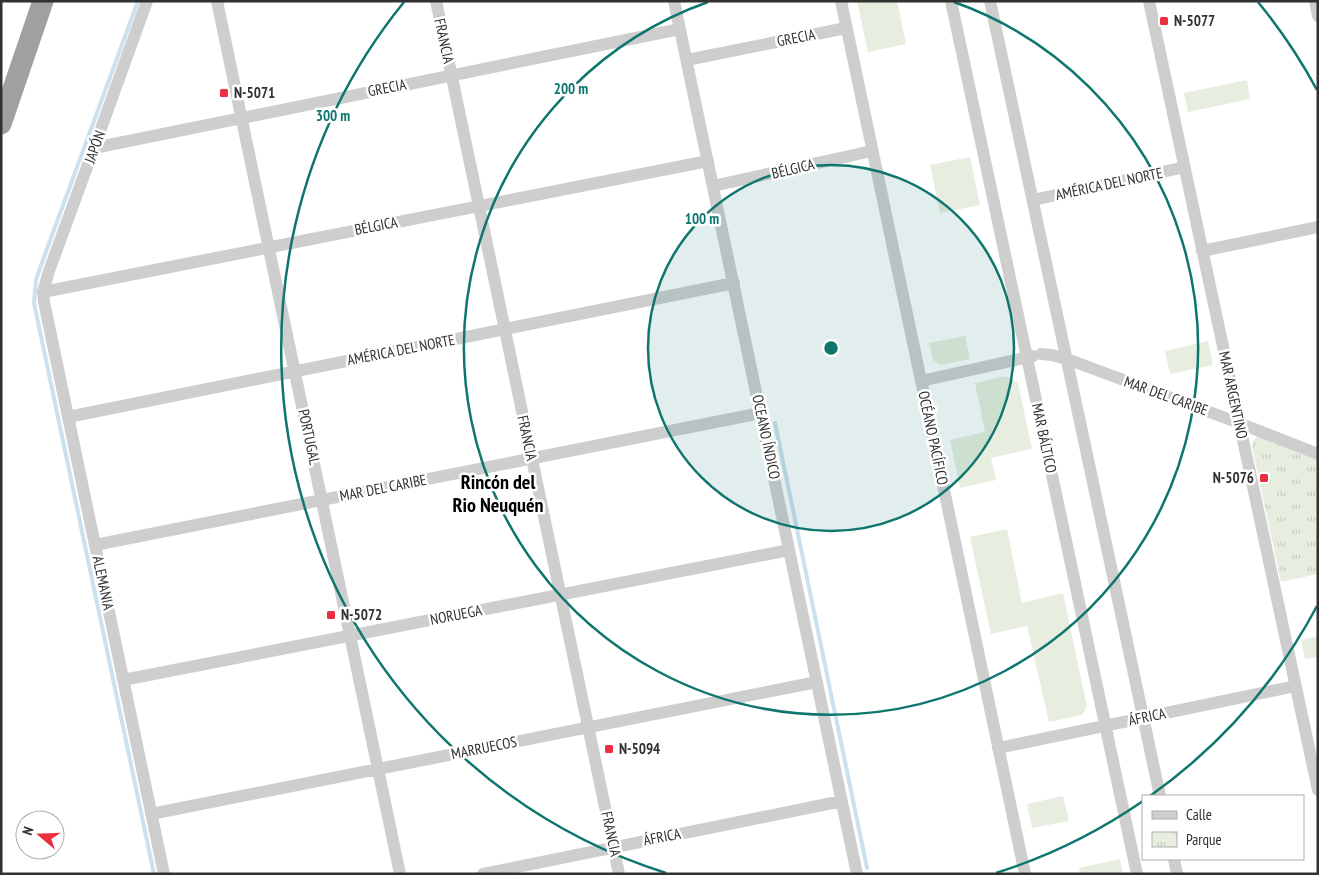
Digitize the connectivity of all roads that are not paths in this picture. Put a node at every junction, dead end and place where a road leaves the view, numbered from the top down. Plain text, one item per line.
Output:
1 (43, 1) edge
2 (147, 1) edge
3 (217, 1) edge
4 (436, 1) edge
5 (674, 1) edge
6 (841, 1) edge
7 (952, 1) edge
8 (990, 1) edge
9 (1149, 1) edge
10 (1315, 1) edge
11 (1318, 16) edge
12 (846, 28) junction
13 (680, 29) junction
14 (686, 60) junction
15 (451, 76) junction
16 (241, 118) junction
17 (1, 124) edge
18 (94, 148) junction
19 (872, 151) junction
20 (708, 161) junction
21 (1185, 167) junction
22 (713, 186) junction
23 (1033, 200) junction
24 (479, 206) junction
25 (1318, 227) edge
26 (269, 248) junction
27 (1202, 250) junction
28 (734, 283) junction
29 (44, 292) junction
30 (505, 329) junction
31 (1062, 336) junction
32 (1041, 354) junction
33 (1027, 357) junction
34 (1067, 359) junction
35 (294, 371) junction
36 (921, 381) junction
37 (761, 413) junction
38 (68, 417) junction
39 (1239, 423) junction
40 (1318, 454) edge
41 (532, 458) junction
42 (322, 500) junction
43 (95, 545) junction
44 (789, 550) junction
45 (560, 594) junction
46 (350, 636) junction
47 (123, 680) junction
48 (817, 682) junction
49 (1296, 686) junction
50 (1144, 718) junction
51 (1106, 726) junction
52 (588, 727) junction
53 (998, 748) junction
54 (378, 769) junction
55 (1316, 774) edge
56 (1318, 790) edge
57 (1160, 795) edge
58 (842, 801) junction
59 (151, 814) junction
60 (614, 847) junction
61 (1174, 860) edge
62 (164, 874) edge
63 (400, 874) edge
64 (483, 874) edge
65 (619, 874) edge
66 (857, 874) edge
67 (1025, 874) edge
68 (1137, 874) edge
69 (1177, 874) edge

1 - 17 highway
2 - 18 street, JAPÓN
3 - 16 street, PORTUGAL
4 - 15 street, FRANCIA
5 - 13 street, OCEANO ÍNDICO
6 - 12 street, OCÉANO PACÍFICO
7 - 33 street, MAR BÁLTICO
8 - 23 street
9 - 21 street, MAR ARGENTINO
10 - 11 street
12 - 14 street, GRECIA
12 - 19 street, OCÉANO PACÍFICO
13 - 14 street, OCEANO ÍNDICO
13 - 15 street, GRECIA
14 - 20 street, OCEANO ÍNDICO
15 - 16 street, GRECIA
15 - 24 street, FRANCIA
16 - 18 street, GRECIA
16 - 26 street, PORTUGAL
18 - 29 street, JAPÓN
19 - 22 street, BÉLGICA
19 - 36 street, OCÉANO PACÍFICO
20 - 22 street, OCEANO ÍNDICO
20 - 24 street, BÉLGICA
21 - 23 street, AMÉRICA DEL NORTE
21 - 27 street, MAR ARGENTINO
22 - 28 street, OCEANO ÍNDICO
23 - 31 street
24 - 26 street, BÉLGICA
24 - 30 street, FRANCIA
25 - 27 street
26 - 29 street, BÉLGICA
26 - 35 street, PORTUGAL
27 - 39 street, MAR ARGENTINO
28 - 30 street, AMÉRICA DEL NORTE
28 - 37 street, OCEANO ÍNDICO
29 - 38 street, ALEMANIA
30 - 35 street, AMÉRICA DEL NORTE
30 - 41 street, FRANCIA
31 - 32 street, MAR DEL CARIBE
31 - 34 street
32 - 33 street, MAR DEL CARIBE
32 - 34 street, MAR DEL CARIBE
33 - 36 street, MAR DEL CARIBE
33 - 51 street, MAR BÁLTICO
34 - 39 street, MAR DEL CARIBE
34 - 50 street
35 - 38 street, AMÉRICA DEL NORTE
35 - 42 street, PORTUGAL
36 - 53 street, OCÉANO PACÍFICO
37 - 41 street, MAR DEL CARIBE
37 - 44 street, OCEANO ÍNDICO
38 - 43 street, ALEMANIA
39 - 40 street, MAR DEL CARIBE
39 - 49 street, MAR ARGENTINO
41 - 42 street, MAR DEL CARIBE
41 - 45 street, FRANCIA
42 - 43 street, MAR DEL CARIBE
42 - 46 street, PORTUGAL
43 - 47 street, ALEMANIA
44 - 45 street, NORUEGA
44 - 48 street, OCEANO ÍNDICO
45 - 46 street, NORUEGA
45 - 52 street, FRANCIA
46 - 47 street, NORUEGA
46 - 54 street, PORTUGAL
47 - 59 street, ALEMANIA
48 - 52 street, MARRUECOS
48 - 58 street, OCEANO ÍNDICO
49 - 50 street, ÁFRICA
49 - 55 street, MAR ARGENTINO
50 - 51 street, ÁFRICA
50 - 57 street
51 - 53 street, ÁFRICA
51 - 68 street, MAR BÁLTICO
52 - 54 street, MARRUECOS
52 - 60 street, FRANCIA
53 - 67 street, OCÉANO PACÍFICO
54 - 59 street, MARRUECOS
54 - 63 street, PORTUGAL
55 - 56 street, MAR ARGENTINO
58 - 60 street, ÁFRICA
58 - 66 street, OCEANO ÍNDICO
59 - 62 street, ALEMANIA
60 - 64 street, ÁFRICA
60 - 65 street, FRANCIA
61 - 69 street

